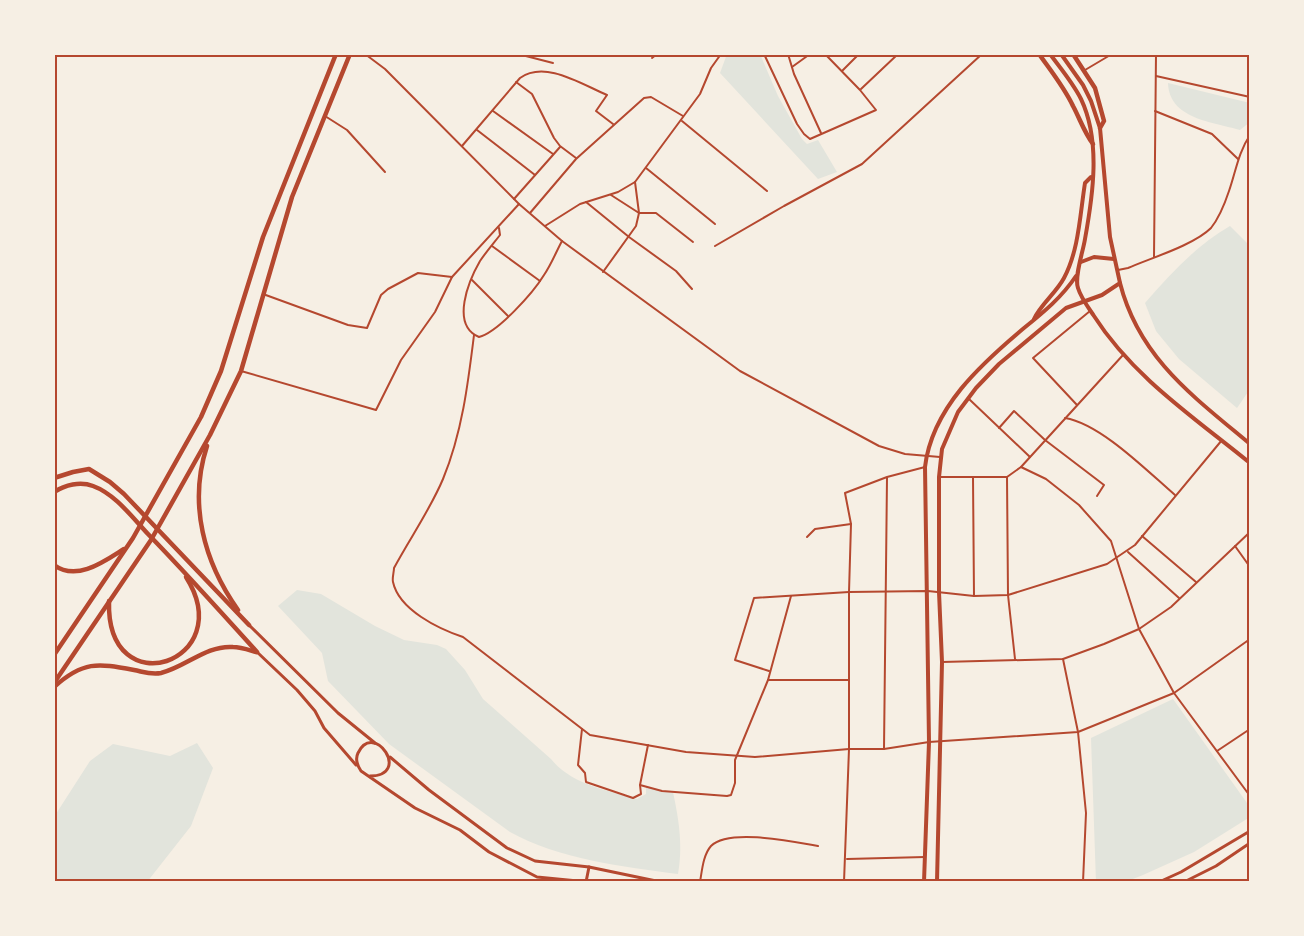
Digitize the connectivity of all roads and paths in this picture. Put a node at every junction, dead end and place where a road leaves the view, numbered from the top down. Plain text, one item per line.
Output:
1 (336, 54) edge
2 (350, 54) edge
3 (365, 54) edge
4 (518, 54) edge
5 (657, 54) edge
6 (721, 54) edge
7 (764, 54) edge
8 (788, 54) edge
9 (810, 54) edge
10 (825, 54) edge
11 (859, 54) edge
12 (898, 54) edge
13 (982, 54) edge
14 (1039, 54) edge
15 (1050, 54) edge
16 (1061, 54) edge
17 (1073, 54) edge
18 (1112, 54) edge
19 (1155, 54) edge
20 (652, 58) dead end
21 (553, 63) dead end
22 (792, 67) junction
23 (1085, 70) junction
24 (842, 71) junction
25 (1156, 76) junction
26 (516, 82) junction
27 (860, 90) junction
28 (1250, 97) edge
29 (493, 111) junction
30 (1155, 111) junction
31 (325, 116) junction
32 (684, 117) junction
33 (682, 121) junction
34 (613, 124) junction
35 (1100, 128) junction
36 (477, 130) junction
37 (821, 133) junction
38 (1250, 135) edge
39 (1093, 144) junction
40 (462, 146) junction
41 (560, 146) junction
42 (553, 154) junction
43 (576, 159) junction
44 (1238, 159) junction
45 (646, 168) junction
46 (385, 172) dead end
47 (535, 175) junction
48 (1092, 176) junction
49 (635, 182) junction
50 (767, 191) dead end
51 (611, 195) junction
52 (514, 199) junction
53 (586, 202) junction
54 (519, 204) junction
55 (530, 213) junction
56 (639, 213) junction
57 (716, 224) dead end
58 (545, 226) junction
59 (499, 228) junction
60 (629, 237) junction
61 (562, 241) junction
62 (693, 242) dead end
63 (492, 246) junction
64 (715, 246) dead end
65 (1154, 256) junction
66 (1114, 259) junction
67 (1081, 262) junction
68 (1118, 270) junction
69 (603, 272) junction
70 (1076, 276) junction
71 (452, 278) junction
72 (472, 280) junction
73 (540, 281) junction
74 (1120, 283) junction
75 (692, 289) dead end
76 (263, 294) junction
77 (1084, 300) junction
78 (1090, 310) junction
79 (508, 317) junction
80 (1034, 320) junction
81 (474, 335) junction
82 (1123, 354) junction
83 (241, 371) junction
84 (968, 398) junction
85 (1077, 405) junction
86 (1065, 418) junction
87 (999, 428) junction
88 (210, 435) junction
89 (1046, 440) junction
90 (1222, 440) junction
91 (1250, 444) edge
92 (926, 456) junction
93 (940, 457) junction
94 (1030, 457) junction
95 (1250, 463) edge
96 (925, 467) junction
97 (1021, 467) junction
98 (887, 477) junction
99 (939, 477) junction
100 (973, 477) junction
101 (1007, 477) junction
102 (54, 478) edge
103 (54, 492) edge
104 (1175, 495) junction
105 (1097, 496) dead end
106 (852, 524) junction
107 (1250, 532) edge
108 (1142, 536) junction
109 (807, 537) dead end
110 (1235, 546) junction
111 (126, 547) junction
112 (1128, 552) junction
113 (1117, 559) junction
114 (178, 565) junction
115 (54, 566) edge
116 (1250, 567) edge
117 (1196, 582) junction
118 (928, 591) junction
119 (849, 592) junction
120 (887, 592) junction
121 (939, 592) junction
122 (1008, 595) junction
123 (790, 596) junction
124 (974, 596) junction
125 (109, 599) junction
126 (1179, 599) junction
127 (54, 618) edge
128 (249, 625) junction
129 (1139, 629) junction
130 (1250, 639) edge
131 (54, 640) edge
132 (257, 652) junction
133 (54, 655) edge
134 (1015, 659) junction
135 (1063, 659) junction
136 (942, 662) junction
137 (769, 671) junction
138 (768, 680) junction
139 (849, 680) junction
140 (54, 685) edge
141 (1174, 693) junction
142 (582, 729) junction
143 (1250, 729) edge
144 (1078, 732) junction
145 (941, 741) junction
146 (928, 742) junction
147 (377, 744) junction
148 (648, 745) junction
149 (884, 748) junction
150 (849, 749) junction
151 (1217, 751) junction
152 (389, 756) junction
153 (738, 756) junction
154 (358, 766) junction
155 (370, 776) junction
156 (640, 785) junction
157 (1250, 796) edge
158 (1250, 831) edge
159 (1250, 843) edge
160 (818, 846) dead end
161 (925, 857) junction
162 (846, 859) junction
163 (589, 867) junction
164 (587, 882) edge
165 (661, 882) edge
166 (700, 882) edge
167 (844, 882) edge
168 (924, 882) edge
169 (937, 882) edge
170 (1083, 882) edge
171 (1160, 882) edge
172 (1184, 882) edge

1 - 111 highway
2 - 31 highway
3 - 40 street
4 - 21 street
5 - 20 street
6 - 32 street
7 - 37 street
8 - 22 street
9 - 22 street
10 - 24 street
11 - 24 street
12 - 27 street
13 - 64 street
14 - 39 highway
15 - 39 main road
16 - 35 main road
17 - 23 highway
18 - 23 street
19 - 25 street
22 - 37 street
23 - 35 highway
24 - 27 street
25 - 28 street
25 - 30 street
26 - 29 street
26 - 34 street
26 - 41 street
27 - 37 street
29 - 36 street
29 - 42 street
30 - 44 street
30 - 65 street
31 - 46 street
31 - 76 highway
32 - 33 street
32 - 34 street
33 - 45 street
33 - 50 street
34 - 43 street
35 - 66 main road
36 - 40 street
36 - 47 street
38 - 44 street
39 - 48 main road
40 - 52 street
41 - 42 street
41 - 43 street
42 - 47 street
43 - 55 street
44 - 65 street
45 - 49 street
45 - 57 street
47 - 52 street
48 - 67 main road
48 - 80 main road
49 - 51 street
49 - 56 street
51 - 53 street
51 - 56 street
52 - 54 street
53 - 58 street
53 - 60 street
54 - 55 street
54 - 59 street
55 - 58 street
56 - 60 street
56 - 62 street
58 - 61 street
59 - 63 street
59 - 71 street
60 - 69 street
60 - 75 street
61 - 69 street
61 - 73 street
63 - 72 street
63 - 73 street
65 - 68 street
66 - 67 main road
66 - 68 main road
67 - 70 main road
68 - 74 main road
69 - 92 street
70 - 77 main road
70 - 80 main road
71 - 76 street
71 - 83 street
72 - 79 street
72 - 81 street
73 - 79 street
74 - 77 main road
74 - 91 main road
76 - 83 highway
77 - 78 main road
77 - 84 main road
78 - 82 main road
78 - 85 street
79 - 81 street
80 - 92 main road
81 - 142 street
82 - 85 street
82 - 90 main road
83 - 88 highway
84 - 87 street
84 - 93 main road
85 - 86 street
86 - 89 street
86 - 104 street
87 - 89 street
87 - 94 street
88 - 125 highway
88 - 128 highway
89 - 94 street
89 - 105 street
90 - 95 main road
90 - 104 street
92 - 93 street
92 - 96 main road
93 - 99 main road
94 - 97 street
96 - 98 street
96 - 118 main road
97 - 101 street
97 - 113 street
98 - 106 street
98 - 120 street
99 - 100 street
99 - 121 main road
100 - 101 street
100 - 124 street
101 - 122 street
102 - 128 highway
103 - 114 highway
104 - 108 street
106 - 109 street
106 - 119 street
107 - 110 street
108 - 112 street
108 - 117 street
110 - 116 street
110 - 117 street
111 - 115 highway
111 - 133 highway
112 - 113 street
112 - 126 street
113 - 122 street
113 - 129 street
114 - 125 highway
114 - 132 highway
117 - 126 street
118 - 120 street
118 - 121 street
118 - 146 main road
119 - 120 street
119 - 123 street
119 - 139 street
120 - 149 street
121 - 124 street
121 - 136 main road
122 - 124 street
122 - 134 street
123 - 137 street
123 - 137 street
125 - 140 highway
126 - 129 street
127 - 131 highway
128 - 147 street
129 - 135 street
129 - 141 street
130 - 141 street
132 - 140 highway
132 - 154 street
134 - 135 street
134 - 136 street
135 - 144 street
136 - 145 main road
137 - 138 street
138 - 139 street
138 - 153 street
139 - 150 street
141 - 144 street
141 - 151 street
142 - 148 street
142 - 156 street
143 - 151 street
144 - 145 street
144 - 170 street
145 - 146 street
145 - 169 main road
146 - 149 street
146 - 161 main road
147 - 152 street
147 - 154 street
148 - 153 street
148 - 156 street
149 - 150 street
150 - 153 street
150 - 162 street
151 - 157 street
152 - 155 street
152 - 163 street
153 - 156 street
154 - 155 street
155 - 164 street
158 - 171 street
159 - 172 street
160 - 166 street
161 - 162 street
161 - 168 main road
162 - 167 street
163 - 164 street
163 - 165 street

